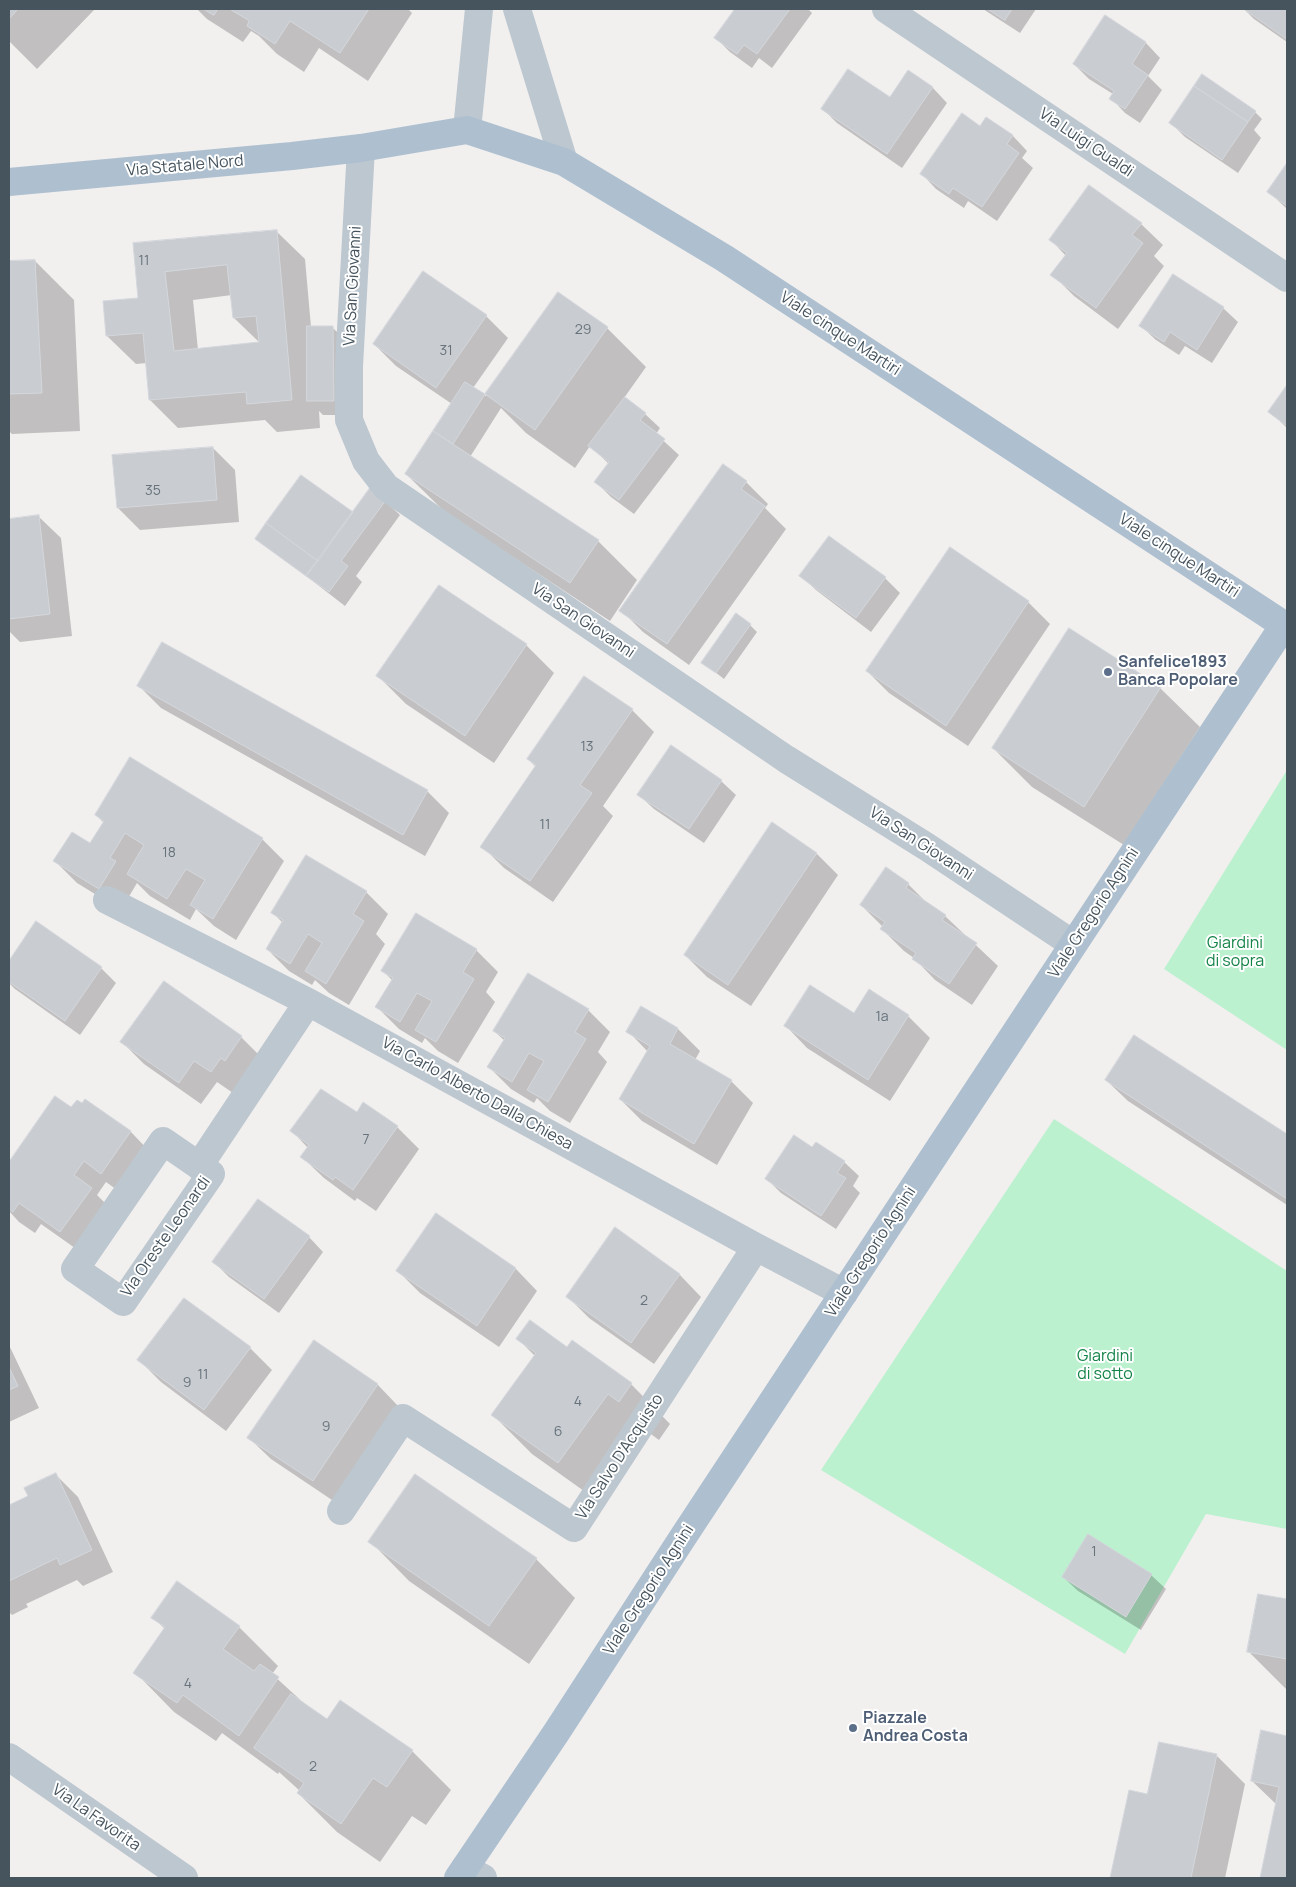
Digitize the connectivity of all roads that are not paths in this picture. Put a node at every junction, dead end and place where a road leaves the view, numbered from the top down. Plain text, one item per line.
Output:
1 (479, 9) edge
2 (517, 9) edge
3 (886, 9) edge
4 (467, 130) junction
5 (361, 148) junction
6 (564, 162) junction
7 (9, 182) edge
8 (1287, 278) edge
9 (1286, 624) edge
10 (106, 900) dead end
11 (1074, 944) junction
12 (308, 1002) junction
13 (199, 1166) junction
14 (756, 1247) junction
15 (844, 1293) junction
16 (341, 1510) dead end
17 (9, 1757) edge
18 (469, 1875) edge
19 (184, 1878) edge

1 - 4 street
2 - 6 street
3 - 8 street, Via Luigi Gualdi
4 - 5 main road, Viale cinque Martiri
4 - 6 main road, Viale cinque Martiri
5 - 7 main road, Via Statale Nord
5 - 11 street, Via San Giovanni
6 - 9 main road, Viale cinque Martiri
9 - 11 main road, Viale Gregorio Agnini
10 - 12 street, Via Carlo Alberto Dalla Chiesa
11 - 15 main road, Viale Gregorio Agnini
12 - 13 street, Via Oreste Leonardi
12 - 14 street, Via Carlo Alberto Dalla Chiesa
13 - 13 street, Via Oreste Leonardi
14 - 15 street, Via Carlo Alberto Dalla Chiesa
14 - 16 street, Via Salvo D'Acquisto
15 - 18 main road, Viale Gregorio Agnini
17 - 19 street, Via La Favorita

